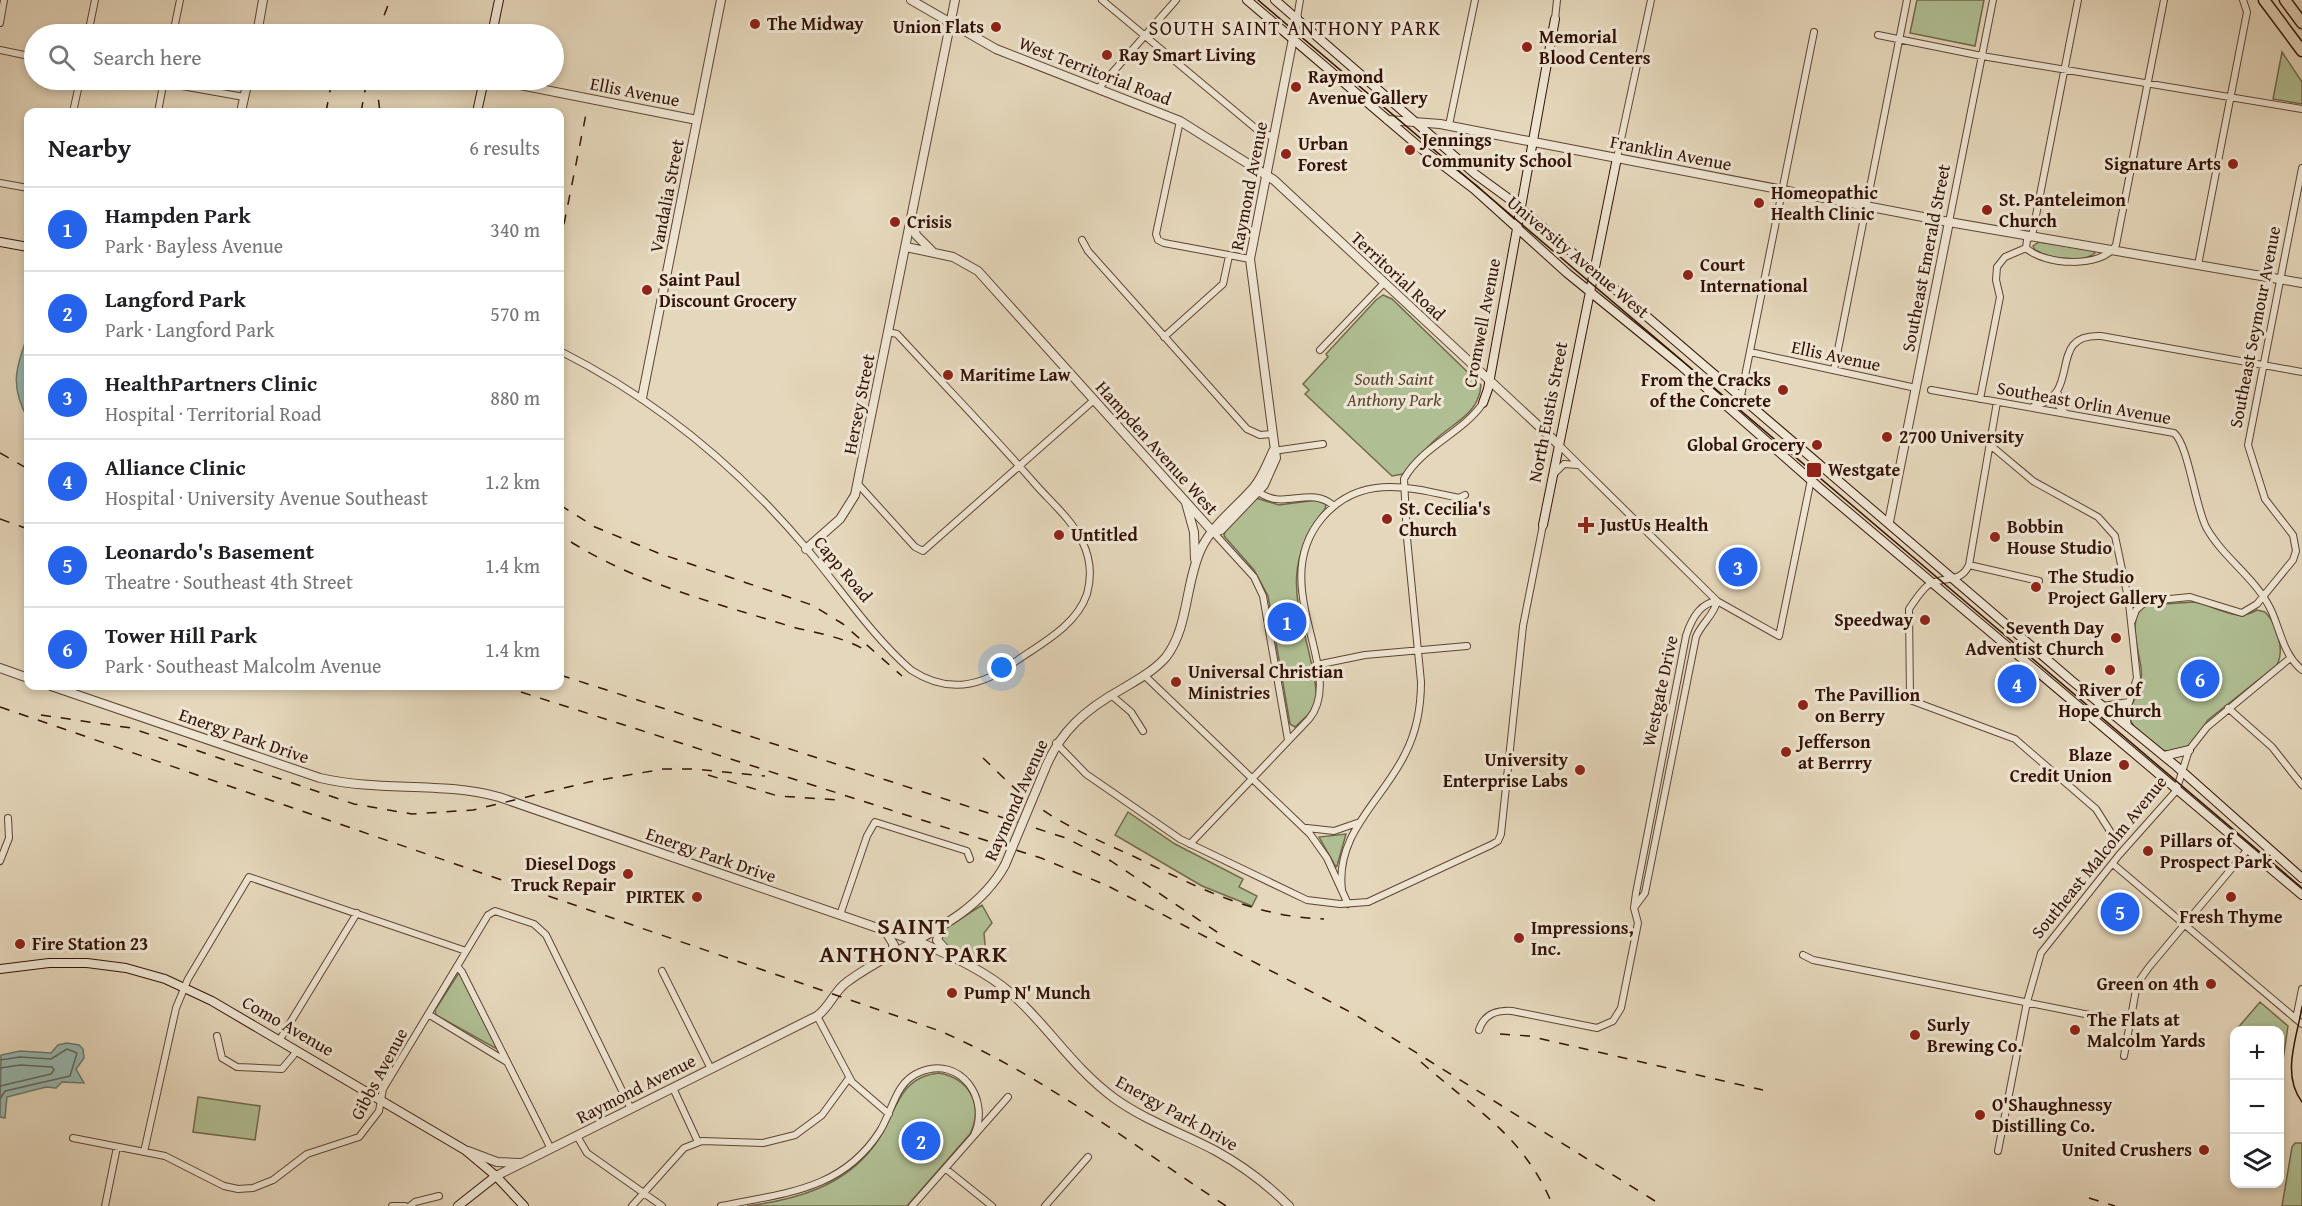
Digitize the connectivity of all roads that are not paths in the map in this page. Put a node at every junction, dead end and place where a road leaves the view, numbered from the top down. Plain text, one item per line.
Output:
1 (4, 0) edge
2 (95, 0) edge
3 (180, 0) edge
4 (263, 0) edge
5 (499, 0) edge
6 (721, 0) edge
7 (911, 0) edge
8 (955, 0) edge
9 (1102, 0) edge
10 (1176, 0) edge
11 (1247, 0) edge
12 (1275, 0) edge
13 (1300, 0) edge
14 (1474, 0) edge
15 (1557, 0) edge
16 (1651, 0) edge
17 (1907, 0) edge
18 (1993, 0) edge
19 (2078, 0) edge
20 (2164, 0) edge
21 (2243, 0) edge
22 (2264, 0) edge
23 (2285, 0) edge
24 (1297, 18) junction
25 (1555, 19) joint
26 (950, 22) junction
27 (0, 23) edge
28 (2302, 23) edge
29 (90, 24) edge
30 (175, 24) edge
31 (258, 24) edge
32 (494, 24) edge
33 (1814, 32) dead end
34 (1878, 35) dead end
35 (1144, 36) junction
36 (1293, 39) junction
37 (1899, 40) junction
38 (0, 50) edge
39 (2302, 51) edge
40 (24, 55) edge
41 (1982, 56) junction
42 (2065, 70) junction
43 (2148, 84) junction
44 (1098, 89) junction
45 (78, 90) edge
46 (162, 90) edge
47 (206, 90) edge
48 (246, 90) edge
49 (482, 90) edge
50 (546, 90) edge
51 (244, 98) junction
52 (2230, 98) junction
53 (74, 108) edge
54 (159, 108) edge
55 (242, 108) edge
56 (478, 108) edge
57 (2302, 109) edge
58 (697, 120) junction
59 (1388, 120) junction
60 (1180, 121) junction
61 (1416, 122) junction
62 (1449, 125) junction
63 (1274, 137) junction
64 (1532, 141) junction
65 (1617, 158) junction
66 (2302, 168) edge
67 (1266, 175) junction
68 (0, 183) edge
69 (24, 187) edge
70 (1782, 189) junction
71 (1866, 206) junction
72 (1521, 209) junction
73 (911, 215) junction
74 (1949, 222) junction
75 (1518, 230) junction
76 (2032, 236) junction
77 (1082, 240) dead end
78 (0, 242) edge
79 (24, 246) edge
80 (906, 247) junction
81 (2026, 248) junction
82 (2113, 250) junction
83 (936, 254) junction
84 (1229, 256) junction
85 (1250, 259) junction
86 (2198, 265) junction
87 (1594, 271) junction
88 (2279, 278) junction
89 (1384, 283) junction
90 (2302, 283) edge
91 (1589, 290) junction
92 (888, 332) junction
93 (1164, 337) junction
94 (1320, 350) dead end
95 (1750, 352) junction
96 (564, 353) edge
97 (2263, 363) junction
98 (1834, 370) junction
99 (2302, 372) edge
100 (1488, 379) junction
101 (1916, 388) junction
102 (1931, 390) dead end
103 (2058, 394) junction
104 (1741, 396) junction
105 (642, 398) junction
106 (1980, 399) junction
107 (1094, 400) junction
108 (1997, 402) junction
109 (1483, 403) joint
110 (2031, 407) junction
111 (2065, 412) junction
112 (1273, 434) junction
113 (1323, 444) dead end
114 (1558, 444) junction
115 (1989, 444) junction
116 (1273, 451) junction
117 (1815, 459) junction
118 (1582, 466) junction
119 (1021, 468) junction
120 (1552, 477) junction
121 (1811, 480) junction
122 (858, 484) junction
123 (1403, 486) junction
124 (1256, 489) junction
125 (1465, 495) dead end
126 (1186, 501) junction
127 (1334, 506) junction
128 (1889, 522) junction
129 (1543, 525) joint
130 (1213, 532) junction
131 (806, 549) junction
132 (1196, 564) junction
133 (1969, 565) junction
134 (1955, 579) junction
135 (2039, 581) dead end
136 (1933, 584) junction
137 (2263, 597) junction
138 (2148, 600) junction
139 (1717, 601) junction
140 (2129, 603) junction
141 (2131, 624) junction
142 (1467, 646) dead end
143 (1417, 650) junction
144 (2289, 659) junction
145 (1316, 665) junction
146 (0, 668) edge
147 (2302, 670) edge
148 (1144, 675) junction
149 (24, 677) edge
150 (63, 690) edge
151 (1111, 695) junction
152 (2129, 702) junction
153 (2101, 706) junction
154 (2228, 708) junction
155 (2129, 730) junction
156 (1143, 731) dead end
157 (1288, 740) junction
158 (1056, 743) junction
159 (2189, 750) junction
160 (2164, 756) junction
161 (2183, 772) junction
162 (1252, 778) junction
163 (2302, 785) edge
164 (2176, 791) junction
165 (8, 818) dead end
166 (1360, 821) junction
167 (1302, 826) junction
168 (2115, 839) dead end
169 (1190, 844) junction
170 (2248, 849) junction
171 (970, 860) dead end
172 (0, 861) edge
173 (2113, 864) junction
174 (2300, 872) edge
175 (1342, 890) junction
176 (2302, 896) edge
177 (1348, 904) junction
178 (1634, 908) junction
179 (357, 913) junction
180 (840, 915) junction
181 (2184, 924) junction
182 (942, 926) junction
183 (885, 930) junction
184 (914, 940) junction
185 (466, 951) junction
186 (948, 955) junction
187 (1803, 955) dead end
188 (889, 956) junction
189 (457, 966) junction
190 (0, 969) edge
191 (662, 971) dead end
192 (184, 987) junction
193 (2302, 988) edge
194 (2027, 1002) junction
195 (428, 1014) junction
196 (817, 1016) junction
197 (2296, 1019) junction
198 (2130, 1023) junction
199 (2302, 1024) edge
200 (1479, 1030) dead end
201 (217, 1036) dead end
202 (279, 1041) junction
203 (297, 1051) junction
204 (2124, 1056) dead end
205 (507, 1062) junction
206 (711, 1069) junction
207 (849, 1078) junction
208 (673, 1088) junction
209 (1008, 1097) dead end
210 (381, 1100) junction
211 (631, 1109) junction
212 (889, 1114) junction
213 (974, 1135) junction
214 (577, 1136) junction
215 (73, 1138) dead end
216 (698, 1142) junction
217 (117, 1147) junction
218 (551, 1149) junction
219 (465, 1150) junction
220 (1998, 1151) dead end
221 (144, 1152) junction
222 (1088, 1157) dead end
223 (525, 1162) junction
224 (946, 1169) junction
225 (496, 1176) junction
226 (643, 1194) junction
227 (440, 1196) dead end
228 (105, 1206) edge
229 (392, 1206) edge
230 (408, 1206) edge
231 (458, 1206) edge
232 (524, 1206) edge
233 (632, 1206) edge
234 (662, 1206) edge
235 (721, 1206) edge
236 (912, 1206) edge
237 (992, 1206) edge
238 (1045, 1206) edge
239 (1289, 1206) edge

1 - 27 street
2 - 29 street
3 - 30 street
4 - 31 street
5 - 32 main road
6 - 58 street, Vandalia Street
7 - 26 street, West Territorial Road
8 - 26 street, Hersey Street
9 - 35 street
10 - 35 street
11 - 36 main road, University Avenue West
12 - 24 main road, University Avenue West
13 - 24 street, Raymond Avenue
14 - 62 street
15 - 25 street, Cromwell Avenue
16 - 65 street, North Eustis Street
17 - 37 street
18 - 41 street, Southeast Emerald Street
19 - 42 street
20 - 43 street
21 - 52 street
22 - 39 highway
23 - 28 highway
24 - 36 street, Raymond Avenue
24 - 61 main road, University Avenue West
25 - 64 main road, Cromwell Avenue
26 - 44 street, West Territorial Road
26 - 73 street, Hersey Street
33 - 70 street
34 - 37 street
35 - 44 street
35 - 63 street
36 - 59 main road, University Avenue West
36 - 63 street, Raymond Avenue
37 - 41 street
37 - 71 street
38 - 40 street
41 - 42 street
41 - 74 street, Southeast Emerald Street
42 - 43 street
42 - 76 street
43 - 52 street
43 - 82 street
44 - 60 street, West Territorial Road
45 - 53 street
46 - 54 street
47 - 51 street
48 - 51 street
49 - 56 main road
50 - 58 street, Ellis Avenue
51 - 55 street
52 - 57 street
52 - 86 street
58 - 105 street, Vandalia Street
59 - 61 street, Franklin Avenue
59 - 75 main road, University Avenue West
60 - 67 street, West Territorial Road
60 - 84 street
61 - 62 street, Franklin Avenue
61 - 72 main road, University Avenue West
62 - 64 street, Franklin Avenue
63 - 67 street, Raymond Avenue
64 - 65 street, Franklin Avenue
64 - 72 main road, Cromwell Avenue
65 - 70 street, Franklin Avenue
65 - 87 main road, North Eustis Street
66 - 88 street, Southeast Seymour Avenue
67 - 85 street, Raymond Avenue
67 - 89 street, Territorial Road
68 - 69 street
70 - 71 street, Franklin Avenue
70 - 95 street
71 - 74 street, Franklin Avenue
71 - 98 street
72 - 75 main road, Cromwell Avenue
72 - 87 main road, University Avenue West
73 - 80 street, Hersey Street
73 - 83 street
74 - 76 street, Franklin Avenue
74 - 101 street, Southeast Emerald Street
75 - 91 main road, University Avenue West
75 - 100 main road, Cromwell Avenue
76 - 81 street
76 - 82 street, Franklin Avenue
77 - 93 street
78 - 79 main road
80 - 83 street, Hampden Avenue West
80 - 92 street, Hersey Street
81 - 82 street
81 - 106 street
82 - 86 street, Franklin Avenue
83 - 107 street, Hampden Avenue West
84 - 85 street
84 - 93 street
85 - 112 street, Raymond Avenue
86 - 88 street, Franklin Avenue
87 - 91 main road, North Eustis Street
87 - 104 main road, University Avenue West
88 - 90 street, Franklin Avenue
88 - 97 street, Southeast Seymour Avenue
89 - 94 street
89 - 100 street, Territorial Road
91 - 114 main road, North Eustis Street
91 - 121 main road, University Avenue West
92 - 119 street
92 - 122 street, Hersey Street
93 - 112 street
95 - 98 street, Ellis Avenue
95 - 104 street
96 - 105 street, Capp Road
97 - 99 street
97 - 103 street
97 - 137 street, Southeast Seymour Avenue
98 - 101 street, Ellis Avenue
100 - 109 main road, Cromwell Avenue
100 - 114 street, Territorial Road
101 - 128 street, Southeast Emerald Street
102 - 106 street, Southeast Orlin Avenue
103 - 110 street
103 - 111 street
104 - 117 main road, University Avenue West
105 - 131 street, Capp Road
106 - 108 street, Southeast Orlin Avenue
107 - 119 street
107 - 126 street, Hampden Avenue West
108 - 110 street, Southeast Orlin Avenue
108 - 115 street
109 - 123 street, Cromwell Avenue
110 - 111 street, Southeast Orlin Avenue
111 - 137 street, Southeast Orlin Avenue
112 - 116 street, Raymond Avenue
113 - 116 street
114 - 118 street, Territorial Road
114 - 120 main road, North Eustis Street
115 - 133 street
115 - 140 street
116 - 124 street, Raymond Avenue
117 - 121 street
117 - 128 main road, University Avenue West
118 - 120 street
118 - 139 street, Territorial Road
119 - 122 street
119 - 131 street, Capp Road
120 - 129 main road, North Eustis Street
121 - 136 main road, University Avenue West
121 - 139 street, Territorial Road
122 - 131 street, Hersey Street
123 - 125 street
123 - 127 street
123 - 143 street
124 - 127 street
124 - 130 street, Raymond Avenue
126 - 130 street, Hampden Avenue West
126 - 132 street
127 - 145 street
128 - 134 main road, University Avenue West
129 - 177 street, North Eustis Street
130 - 132 street, Raymond Avenue
130 - 157 street, Hampden Avenue West
132 - 148 street, Raymond Avenue
133 - 134 street
133 - 135 street
134 - 136 street
134 - 153 main road, University Avenue West
136 - 164 main road, University Avenue West
136 - 168 street
137 - 138 street, Southeast Seymour Avenue
137 - 144 street, Southeast Orlin Avenue
138 - 140 street, Southeast Seymour Avenue
138 - 141 street
139 - 178 street, Westgate Drive
139 - 178 street, Westgate Drive
140 - 141 street
141 - 152 street
142 - 143 street
143 - 145 street
143 - 166 street
144 - 147 street, Southeast Orlin Avenue
144 - 154 street, Southeast Malcolm Avenue
145 - 157 street
146 - 149 street
148 - 151 street, Raymond Avenue
148 - 162 street
150 - 180 street, Energy Park Drive
151 - 156 street
151 - 158 street, Raymond Avenue
152 - 153 street
152 - 155 street
153 - 155 main road, University Avenue West
154 - 159 street, Southeast Malcolm Avenue
154 - 163 street
155 - 160 main road, University Avenue West
157 - 162 street
158 - 169 street
158 - 182 street, Raymond Avenue, bridge
159 - 160 main road
159 - 161 street, Southeast Malcolm Avenue
160 - 161 main road, University Avenue West
161 - 164 street, Southeast Malcolm Avenue
161 - 174 main road, University Avenue West
162 - 167 street
162 - 169 street
164 - 170 main road, University Avenue West
164 - 173 street, Southeast Malcolm Avenue
165 - 172 street
166 - 167 street
166 - 175 street
167 - 175 street
169 - 177 street
170 - 176 main road, University Avenue West
170 - 181 street
171 - 180 street
173 - 181 street
173 - 194 street, Southeast Malcolm Avenue
175 - 177 street
178 - 200 street, Westgate Drive
179 - 185 street
179 - 192 street
179 - 202 street
180 - 183 street, Energy Park Drive
181 - 197 street
181 - 198 street
182 - 184 street, Raymond Avenue
182 - 186 street
183 - 184 street, Energy Park Drive
183 - 188 street
184 - 186 street, Energy Park Drive
184 - 188 street, Raymond Avenue
185 - 189 street, Gibbs Avenue
185 - 211 street, Gibbs Avenue
186 - 239 street, Energy Park Drive
187 - 194 street
188 - 196 street, Raymond Avenue
189 - 195 street, Gibbs Avenue
189 - 205 street
190 - 192 main road, Como Avenue
191 - 206 street
192 - 202 main road, Como Avenue
192 - 221 street
193 - 197 street
194 - 198 street
194 - 220 street, Southeast Malcolm Avenue
195 - 205 street
195 - 210 street, Gibbs Avenue
196 - 206 street, Raymond Avenue
196 - 207 street
197 - 199 street
198 - 204 street
201 - 203 street
202 - 203 main road, Como Avenue
203 - 210 main road, Como Avenue
205 - 218 street
206 - 208 street, Raymond Avenue
207 - 212 street
207 - 216 street
208 - 211 street, Raymond Avenue
208 - 216 street
209 - 213 street
210 - 219 main road, Como Avenue
210 - 221 street, Gibbs Avenue
211 - 214 street, Raymond Avenue
212 - 213 street
212 - 235 street
213 - 224 street
214 - 218 street, Raymond Avenue
214 - 226 street
215 - 217 street, Gibbs Avenue
216 - 226 street
217 - 221 street, Gibbs Avenue
217 - 228 street
218 - 223 street, Raymond Avenue
219 - 223 street
219 - 225 main road, Como Avenue
222 - 238 street
223 - 225 street, Raymond Avenue
224 - 236 street
224 - 237 street
225 - 231 main road
225 - 232 main road, Como Avenue
226 - 233 street
226 - 234 street
227 - 230 street
229 - 230 street

